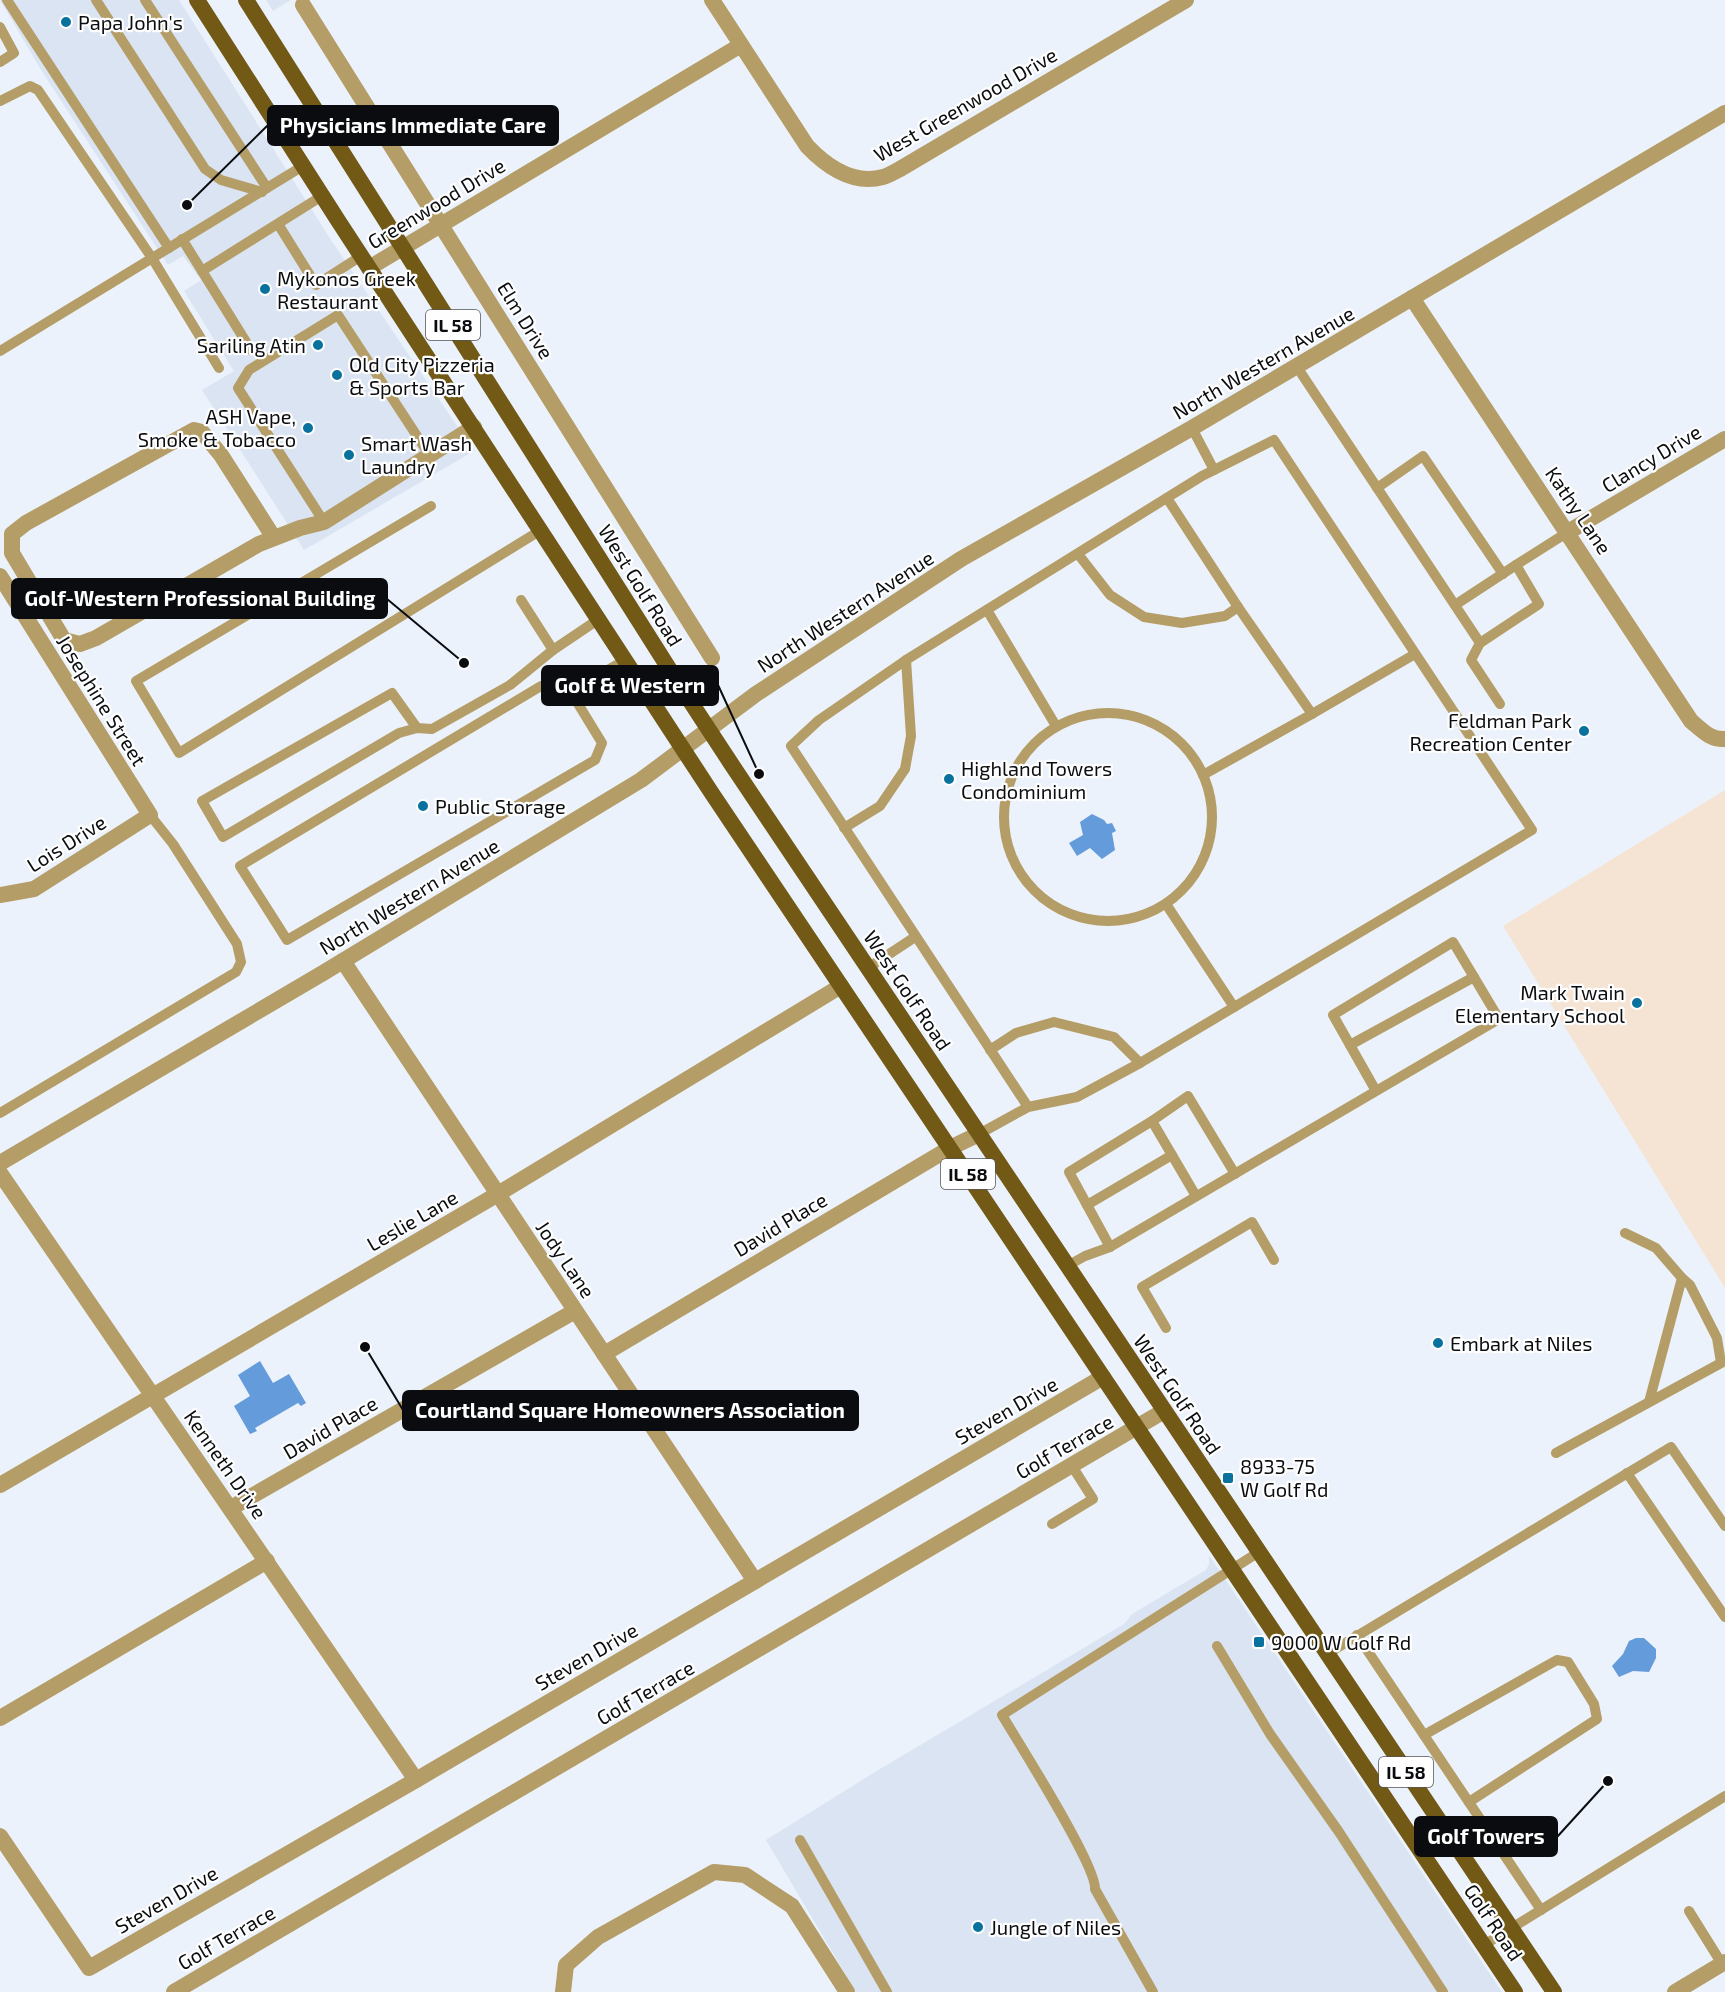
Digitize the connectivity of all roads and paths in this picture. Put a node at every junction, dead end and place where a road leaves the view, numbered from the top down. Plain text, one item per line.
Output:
1 (7, 0) edge
2 (96, 0) edge
3 (145, 0) edge
4 (197, 0) edge
5 (246, 0) edge
6 (712, 0) edge
7 (1186, 0) edge
8 (303, 5) dead end
9 (0, 27) edge
10 (741, 45) junction
11 (0, 62) edge
12 (0, 101) edge
13 (1725, 113) edge
14 (303, 166) junction
15 (264, 190) junction
16 (322, 196) junction
17 (278, 224) junction
18 (441, 224) junction
19 (182, 239) junction
20 (404, 247) junction
21 (169, 248) junction
22 (152, 258) junction
23 (365, 262) junction
24 (202, 271) junction
25 (1412, 298) junction
26 (251, 350) dead end
27 (0, 351) edge
28 (1297, 366) junction
29 (219, 368) dead end
30 (474, 428) junction
31 (1192, 428) junction
32 (1725, 440) edge
33 (430, 456) junction
34 (1214, 470) junction
35 (1377, 488) junction
36 (1167, 498) junction
37 (431, 506) dead end
38 (324, 522) junction
39 (541, 530) junction
40 (1568, 532) junction
41 (274, 538) junction
42 (1078, 554) junction
43 (1516, 565) junction
44 (1503, 574) junction
45 (0, 576) edge
46 (521, 600) dead end
47 (1455, 605) junction
48 (1239, 607) junction
49 (987, 610) junction
50 (599, 619) junction
51 (1480, 643) junction
52 (553, 650) junction
53 (1414, 654) junction
54 (712, 658) dead end
55 (625, 660) junction
56 (906, 660) junction
57 (569, 689) junction
58 (1500, 704) dead end
59 (1312, 714) junction
60 (1056, 726) junction
61 (417, 728) junction
62 (708, 729) junction
63 (1721, 739) edge
64 (683, 749) junction
65 (1203, 775) junction
66 (150, 815) junction
67 (844, 828) junction
68 (0, 895) edge
69 (1166, 904) junction
70 (915, 937) junction
71 (343, 961) junction
72 (868, 968) junction
73 (1474, 977) junction
74 (841, 986) junction
75 (1234, 1007) junction
76 (1350, 1045) junction
77 (990, 1050) junction
78 (1140, 1063) junction
79 (1376, 1091) junction
80 (1028, 1107) junction
81 (0, 1113) edge
82 (1152, 1121) junction
83 (979, 1134) junction
84 (950, 1148) junction
85 (1172, 1155) junction
86 (0, 1163) edge
87 (0, 1173) edge
88 (1235, 1174) junction
89 (498, 1194) junction
90 (1196, 1196) junction
91 (1087, 1205) junction
92 (1625, 1233) dead end
93 (1110, 1247) junction
94 (1274, 1260) dead end
95 (1067, 1266) junction
96 (1682, 1278) junction
97 (575, 1311) junction
98 (1166, 1328) dead end
99 (1722, 1348) edge
100 (604, 1354) junction
101 (1104, 1377) junction
102 (153, 1396) junction
103 (1649, 1402) junction
104 (1164, 1411) junction
105 (1137, 1427) junction
106 (1556, 1453) dead end
107 (1072, 1466) junction
108 (1626, 1473) junction
109 (0, 1485) edge
110 (231, 1508) junction
111 (1052, 1524) dead end
112 (1725, 1526) edge
113 (1259, 1552) junction
114 (267, 1561) junction
115 (1232, 1569) junction
116 (755, 1581) junction
117 (1725, 1617) edge
118 (1357, 1635) junction
119 (1217, 1646) dead end
120 (1327, 1654) junction
121 (0, 1718) edge
122 (1424, 1735) junction
123 (416, 1780) junction
124 (1725, 1796) edge
125 (1469, 1802) junction
126 (0, 1836) edge
127 (800, 1840) dead end
128 (1541, 1910) junction
129 (1689, 1911) dead end
130 (1511, 1928) junction
131 (1484, 1945) junction
132 (1724, 1963) edge
133 (174, 1992) edge
134 (564, 1992) edge
135 (847, 1992) edge
136 (886, 1992) edge
137 (1153, 1992) edge
138 (1443, 1992) edge
139 (1515, 1992) edge
140 (1554, 1992) edge
141 (1676, 1992) edge

1 - 21 lane
2 - 15 lane
3 - 15 lane
4 - 14 main road, IL 58
5 - 20 main road, West Golf Road / IL 58
6 - 10 street, West Greenwood Drive
7 - 10 street, West Greenwood Drive
8 - 18 street, Elm Drive
9 - 11 lane
10 - 18 street, Greenwood Drive
12 - 22 lane
13 - 25 street, North Western Avenue
14 - 15 lane
14 - 16 main road, IL 58
15 - 19 lane
16 - 17 lane
16 - 23 main road, IL 58
17 - 23 lane
17 - 24 lane
18 - 20 street, Greenwood Drive
18 - 54 street, Elm Drive
19 - 21 lane
19 - 24 lane
20 - 23 street, Greenwood Drive
20 - 62 main road, West Golf Road / IL 58
21 - 22 lane
22 - 27 lane
22 - 29 lane
23 - 30 main road, IL 58
24 - 26 lane
25 - 28 street, North Western Avenue
25 - 40 street, Kathy Lane
28 - 31 street, North Western Avenue
28 - 35 lane
30 - 33 street
30 - 39 main road, IL 58
31 - 34 lane
31 - 62 street, North Western Avenue
32 - 40 street, Clancy Drive
33 - 38 street
33 - 38 lane
34 - 36 lane
34 - 53 lane
35 - 44 lane
35 - 47 lane
36 - 42 lane
36 - 48 lane
37 - 39 lane
38 - 41 street
39 - 50 main road, IL 58
40 - 43 lane
40 - 63 street, Kathy Lane
41 - 41 street
42 - 48 lane
42 - 49 lane
43 - 44 lane
43 - 51 lane
44 - 47 lane
45 - 66 street, Josephine Street
46 - 52 lane
47 - 51 lane
48 - 59 lane
49 - 56 lane
49 - 60 lane
50 - 52 lane
50 - 55 main road, IL 58
51 - 58 lane
52 - 61 lane
53 - 59 lane
53 - 75 lane
55 - 57 lane
55 - 64 main road, IL 58
56 - 67 lane
56 - 67 lane
57 - 57 lane
59 - 65 lane
60 - 65 lane
60 - 69 lane
61 - 61 lane
62 - 64 street, North Western Avenue
62 - 72 main road, West Golf Road / IL 58
64 - 71 street, North Western Avenue
64 - 74 main road, IL 58
65 - 69 lane
66 - 68 street, Lois Drive
66 - 81 lane
67 - 70 lane
69 - 75 lane
70 - 72 lane
70 - 77 lane
71 - 86 street, North Western Avenue
71 - 89 street, Jody Lane
72 - 83 main road, West Golf Road / IL 58
73 - 76 lane
73 - 76 lane
73 - 79 lane
74 - 84 main road, IL 58
74 - 89 street, Leslie Lane
75 - 78 lane
76 - 79 lane
77 - 78 lane
77 - 80 lane
78 - 80 lane
79 - 88 lane
80 - 83 lane
82 - 85 lane
82 - 88 lane
82 - 91 lane
83 - 84 street, David Place
83 - 95 main road, West Golf Road / IL 58
84 - 100 street, David Place
84 - 101 main road, IL 58
85 - 90 lane
85 - 91 lane
87 - 102 street, Kenneth Drive
88 - 90 lane
89 - 97 street, Jody Lane
89 - 102 street, Leslie Lane
90 - 93 lane
91 - 93 lane
92 - 96 lane
93 - 95 lane
94 - 98 lane
95 - 104 main road, West Golf Road / IL 58
96 - 99 lane
96 - 103 lane
97 - 100 street, Jody Lane
97 - 110 street, David Place
99 - 103 lane
100 - 116 street, Jody Lane
101 - 105 main road, IL 58
101 - 116 street, Steven Drive
102 - 109 street, Leslie Lane
102 - 110 street, Kenneth Drive
103 - 106 lane
104 - 105 street, Golf Terrace
104 - 113 main road, West Golf Road / IL 58
105 - 107 street, Golf Terrace
105 - 115 main road, IL 58
107 - 111 lane
107 - 133 street, Golf Terrace
108 - 112 lane
108 - 117 lane
108 - 118 lane
110 - 114 street, Kenneth Drive
113 - 115 lane
113 - 120 main road, West Golf Road / IL 58
114 - 121 street
114 - 123 street, Kenneth Drive
115 - 131 main road, Golf Road / IL 58
115 - 137 lane
116 - 123 street, Steven Drive
118 - 120 lane
118 - 122 lane
119 - 138 lane
120 - 130 main road, West Golf Road / IL 58
122 - 125 lane
122 - 125 lane
123 - 126 street, Steven Drive
124 - 128 lane
125 - 128 lane
127 - 136 lane
128 - 130 lane
129 - 132 lane
130 - 131 lane
130 - 140 main road, West Golf Road / IL 58
131 - 139 main road, Golf Road / IL 58
132 - 141 street
134 - 135 street

